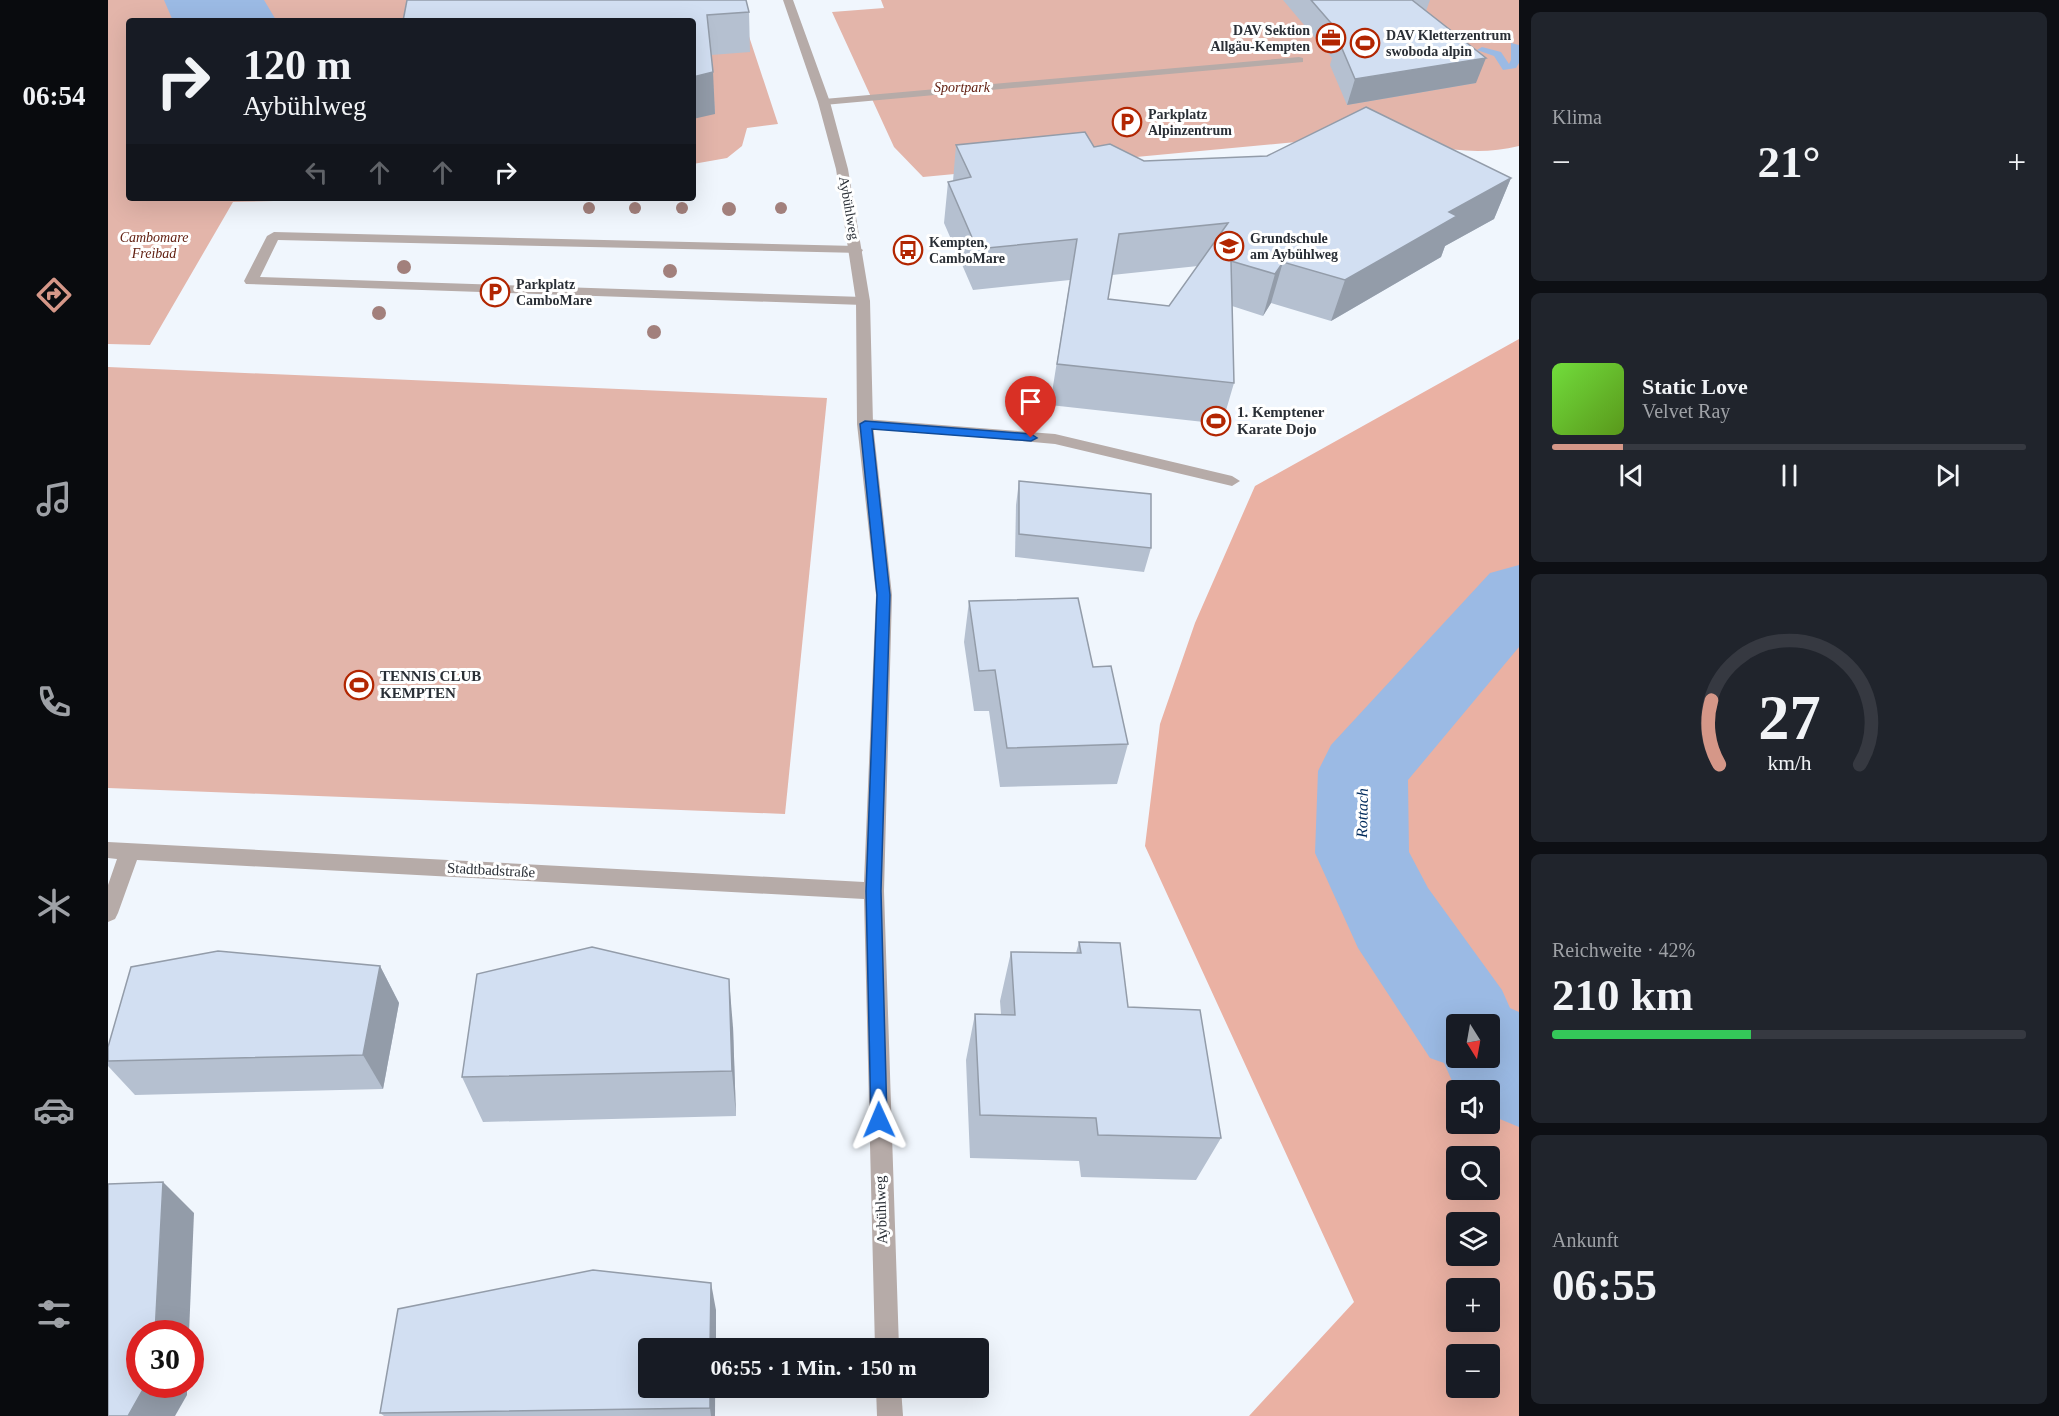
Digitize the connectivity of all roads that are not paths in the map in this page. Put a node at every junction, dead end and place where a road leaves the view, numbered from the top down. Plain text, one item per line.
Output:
1 (788, 0) edge
2 (1299, 60) dead end
3 (824, 102) junction
4 (856, 250) junction
5 (863, 301) junction
6 (865, 424) junction
7 (1232, 481) dead end
8 (108, 850) edge
9 (130, 851) junction
10 (874, 891) junction
11 (108, 913) edge
12 (887, 1338) edge
13 (889, 1398) edge
14 (890, 1416) edge

1 - 3 street, Aybühlweg
2 - 3 street
3 - 4 street, Aybühlweg
4 - 5 street, Aybühlweg
4 - 5 street
5 - 6 street, Aybühlweg
6 - 7 street
6 - 10 street, Aybühlweg
8 - 9 street, Stadtbadstraße
9 - 10 street, Stadtbadstraße
9 - 11 street
10 - 12 street, Aybühlweg
13 - 14 street

